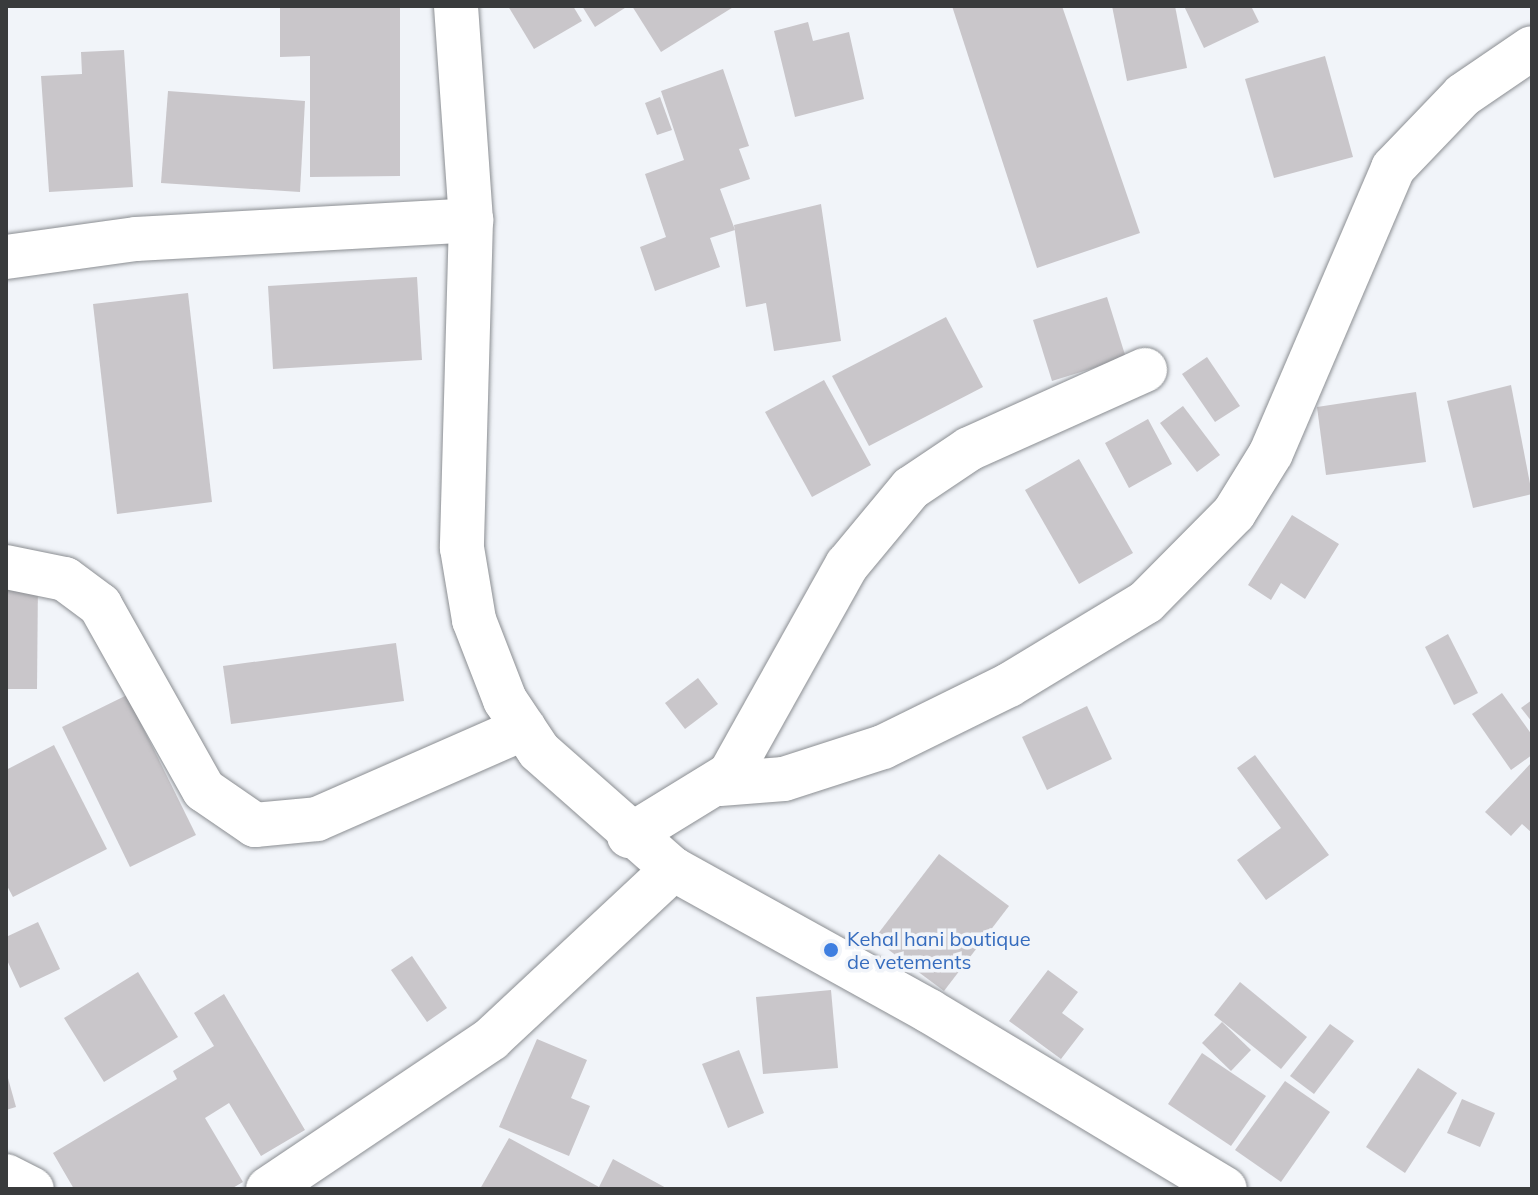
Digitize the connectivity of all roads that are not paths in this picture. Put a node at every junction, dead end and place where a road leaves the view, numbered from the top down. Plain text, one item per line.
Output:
1 (456, 6) edge
2 (1532, 48) edge
3 (471, 220) junction
4 (6, 257) edge
5 (1145, 370) dead end
6 (6, 567) edge
7 (524, 728) junction
8 (720, 784) junction
9 (629, 836) junction
10 (673, 869) junction
11 (6, 1176) edge
12 (32, 1189) edge
13 (268, 1189) edge
14 (1225, 1189) edge

1 - 3 street
2 - 8 street
3 - 4 street
3 - 7 street
5 - 8 street
6 - 7 street
7 - 9 street
8 - 9 street
9 - 10 street
10 - 13 street
10 - 14 street
11 - 12 street

